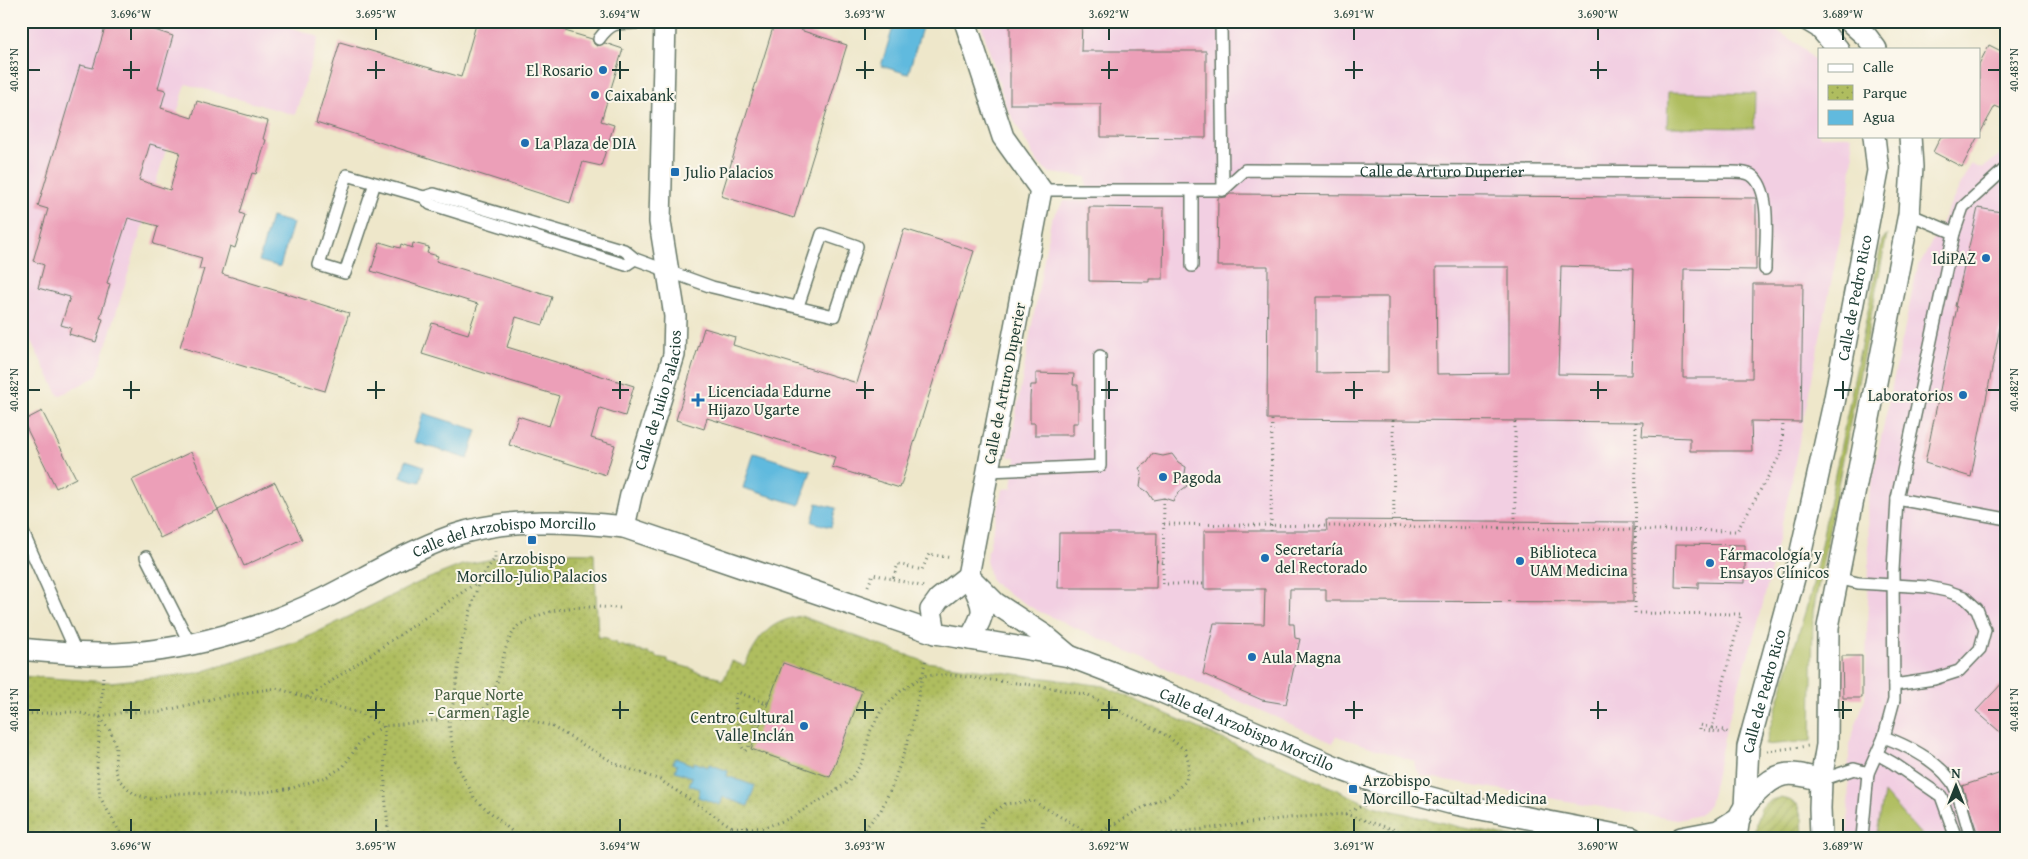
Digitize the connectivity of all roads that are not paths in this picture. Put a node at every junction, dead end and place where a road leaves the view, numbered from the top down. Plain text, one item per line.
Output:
1 (647, 21) edge
2 (665, 21) edge
3 (965, 21) edge
4 (1221, 21) edge
5 (1809, 21) edge
6 (1850, 21) edge
7 (599, 39) dead end
8 (1837, 48) edge
9 (1875, 48) edge
10 (1874, 138) edge
11 (1910, 138) edge
12 (2007, 167) edge
13 (374, 184) junction
14 (1041, 190) junction
15 (1192, 190) junction
16 (1223, 190) junction
17 (1909, 214) junction
18 (1954, 233) junction
19 (1192, 266) dead end
20 (666, 269) junction
21 (1765, 269) dead end
22 (798, 306) junction
23 (1100, 356) dead end
24 (988, 471) junction
25 (1897, 499) junction
26 (2007, 520) edge
27 (624, 527) junction
28 (21, 528) edge
29 (146, 557) dead end
30 (964, 567) junction
31 (1837, 578) junction
32 (1893, 586) junction
33 (935, 633) junction
34 (970, 639) junction
35 (190, 644) junction
36 (21, 649) edge
37 (78, 654) junction
38 (1069, 656) junction
39 (1894, 685) junction
40 (1884, 737) junction
41 (1877, 754) junction
42 (1868, 773) junction
43 (1821, 780) junction
44 (1740, 821) edge
45 (1632, 838) edge
46 (1681, 838) edge
47 (1821, 838) edge
48 (1862, 838) edge
49 (1956, 838) edge
50 (1972, 838) edge

1 - 7 lane
2 - 20 street, Calle de Julio Palacios
3 - 14 street
4 - 16 lane
5 - 8 street
6 - 9 street
10 - 44 street, Calle de Pedro Rico
11 - 17 street
12 - 18 lane
13 - 13 lane
13 - 20 lane
14 - 15 lane
14 - 24 street, Calle de Arturo Duperier
15 - 16 lane
15 - 19 lane
16 - 21 lane, Calle de Arturo Duperier
17 - 18 lane
17 - 31 street
18 - 25 lane
20 - 22 lane
20 - 27 street, Calle de Julio Palacios
22 - 22 lane
23 - 24 lane
24 - 30 street, Calle de Arturo Duperier
25 - 26 lane
25 - 32 lane
27 - 33 street, Calle del Arzobispo Morcillo
27 - 35 street, Calle del Arzobispo Morcillo
28 - 37 lane
29 - 35 lane
30 - 33 street
30 - 34 street
30 - 38 street, Calle del Arzobispo Morcillo
31 - 32 lane
31 - 43 street
32 - 39 lane
32 - 39 lane
33 - 34 street, Calle del Arzobispo Morcillo
34 - 38 street, Calle del Arzobispo Morcillo
35 - 37 street, Calle del Arzobispo Morcillo
36 - 37 street, Calle del Arzobispo Morcillo
38 - 45 street, Calle del Arzobispo Morcillo
39 - 40 lane
40 - 41 lane
40 - 50 lane
41 - 42 lane
41 - 49 lane
42 - 43 lane
42 - 48 lane
43 - 44 street
43 - 47 street
44 - 46 street

